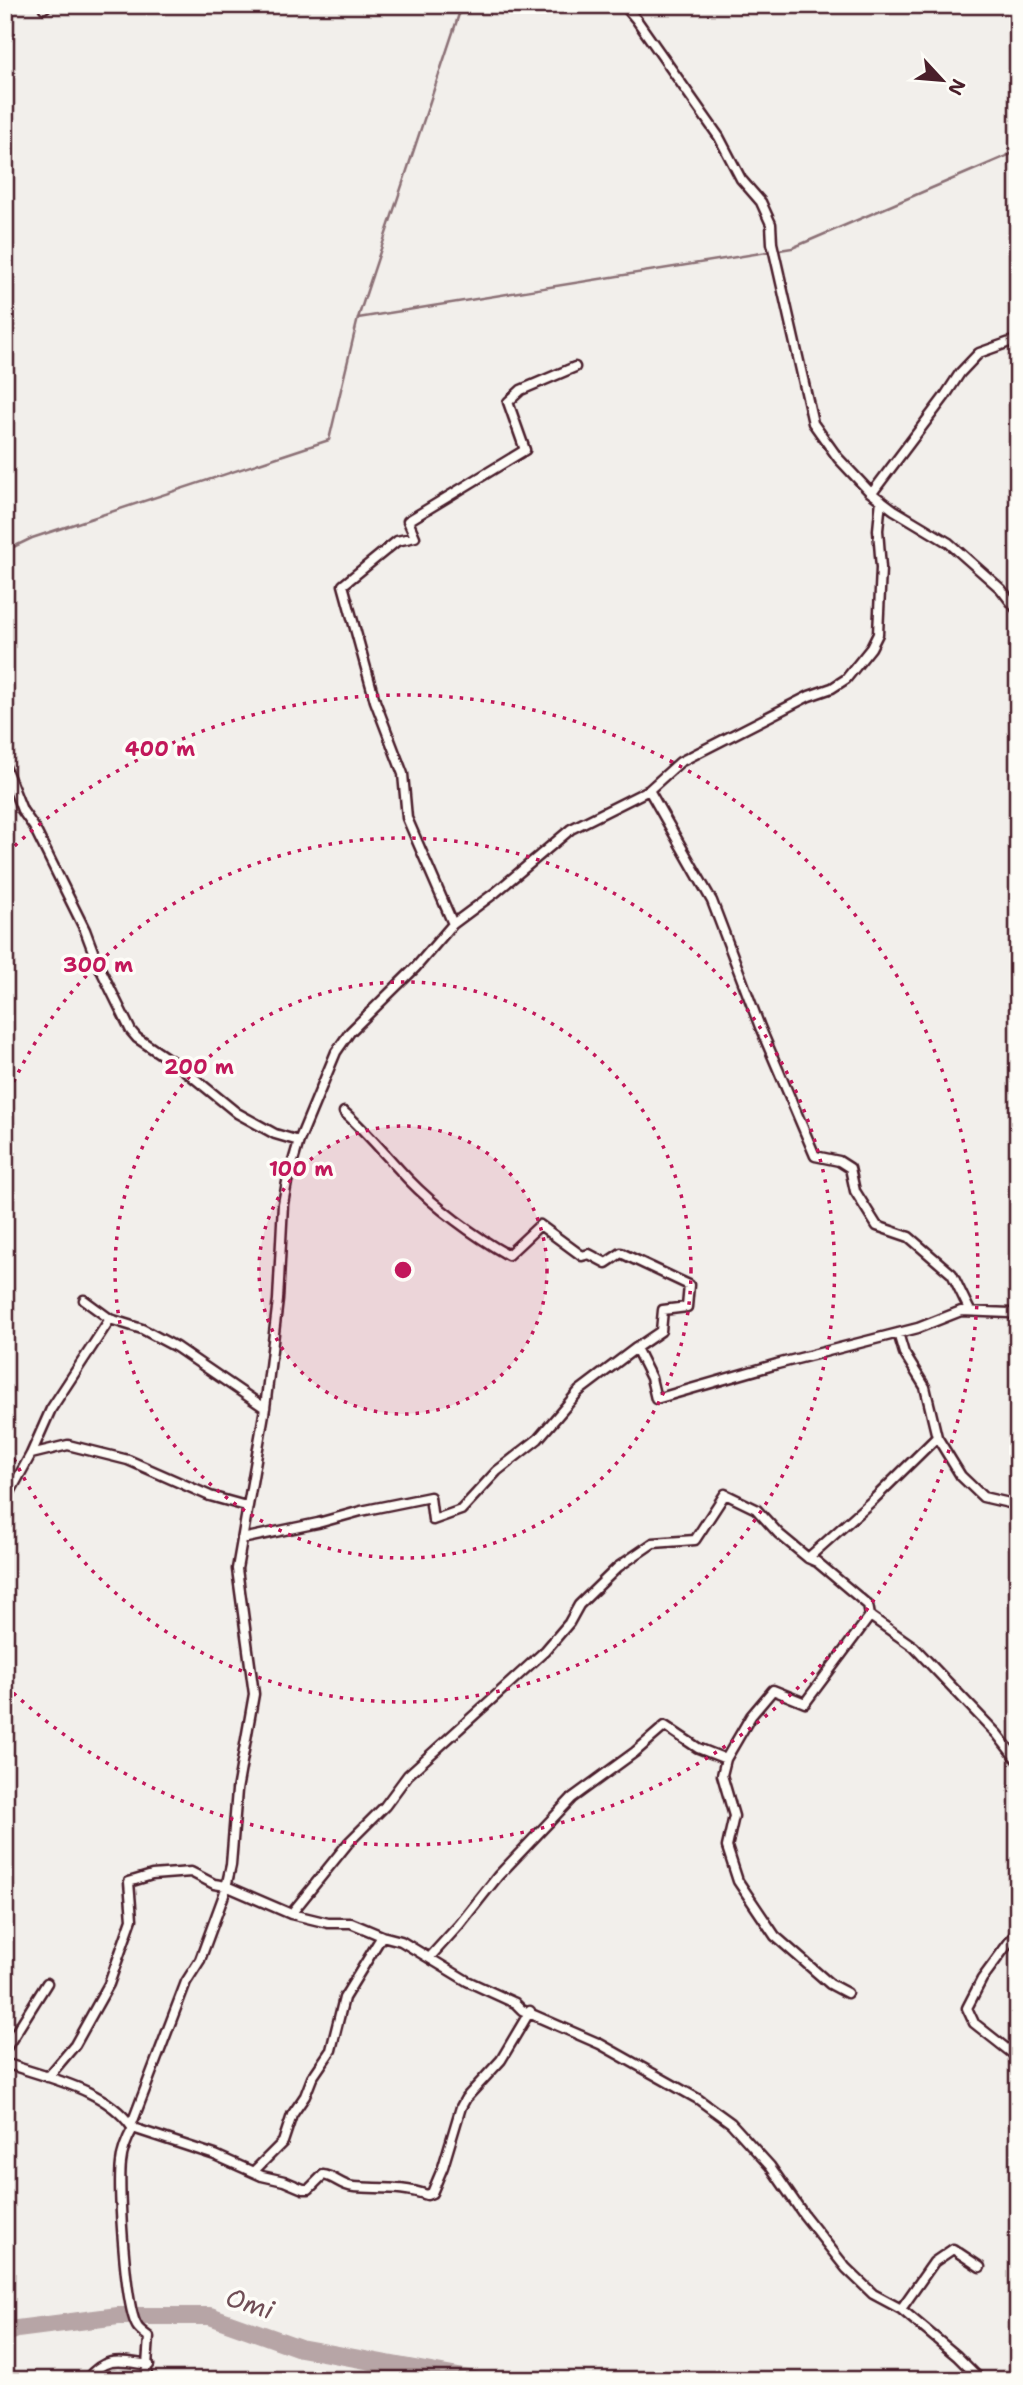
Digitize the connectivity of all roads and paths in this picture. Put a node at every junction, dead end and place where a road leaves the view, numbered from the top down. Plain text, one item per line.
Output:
1 (624, 5) edge
2 (1018, 339) edge
3 (575, 367) dead end
4 (872, 494) junction
5 (881, 500) junction
6 (894, 510) junction
7 (878, 518) junction
8 (1018, 611) edge
9 (5, 767) edge
10 (649, 790) junction
11 (453, 923) junction
12 (344, 1112) dead end
13 (299, 1141) junction
14 (84, 1300) dead end
15 (970, 1311) junction
16 (1018, 1318) edge
17 (110, 1319) junction
18 (898, 1333) junction
19 (636, 1348) junction
20 (265, 1408) junction
21 (937, 1437) junction
22 (31, 1454) junction
23 (1018, 1505) edge
24 (246, 1506) junction
25 (5, 1509) edge
26 (242, 1539) junction
27 (808, 1558) junction
28 (870, 1616) junction
29 (726, 1759) junction
30 (1018, 1761) edge
31 (226, 1886) junction
32 (291, 1914) junction
33 (1018, 1930) edge
34 (382, 1936) junction
35 (430, 1957) junction
36 (47, 1983) dead end
37 (847, 1993) dead end
38 (530, 2011) junction
39 (5, 2050) edge
40 (1012, 2053) dead end
41 (5, 2063) edge
42 (48, 2077) junction
43 (132, 2127) junction
44 (253, 2172) junction
45 (980, 2267) dead end
46 (901, 2309) junction
47 (149, 2365) junction
48 (86, 2380) edge
49 (146, 2380) edge
50 (981, 2380) edge

1 - 4 street
2 - 4 street
3 - 11 street
4 - 5 street
5 - 6 street
5 - 7 street
6 - 7 street
6 - 8 street
7 - 10 street
9 - 13 street
10 - 11 street
10 - 15 street
11 - 13 street
12 - 19 street
13 - 20 street
14 - 17 street
15 - 16 street
15 - 18 street
17 - 20 street
17 - 22 street
18 - 19 street
18 - 21 street
19 - 26 street
20 - 24 street
21 - 23 street
21 - 27 street
22 - 24 street
22 - 25 street
24 - 26 street
26 - 31 street
27 - 28 street
27 - 32 street
28 - 29 street
28 - 30 street
29 - 35 street
29 - 37 street
31 - 32 street
31 - 42 street
31 - 43 street
32 - 34 street
33 - 40 street
34 - 35 street
34 - 44 street
35 - 38 street
36 - 39 street
38 - 44 street
38 - 46 street
41 - 42 street
42 - 43 street
43 - 44 street
43 - 47 street
45 - 46 street
46 - 50 street
47 - 48 street
47 - 49 street

